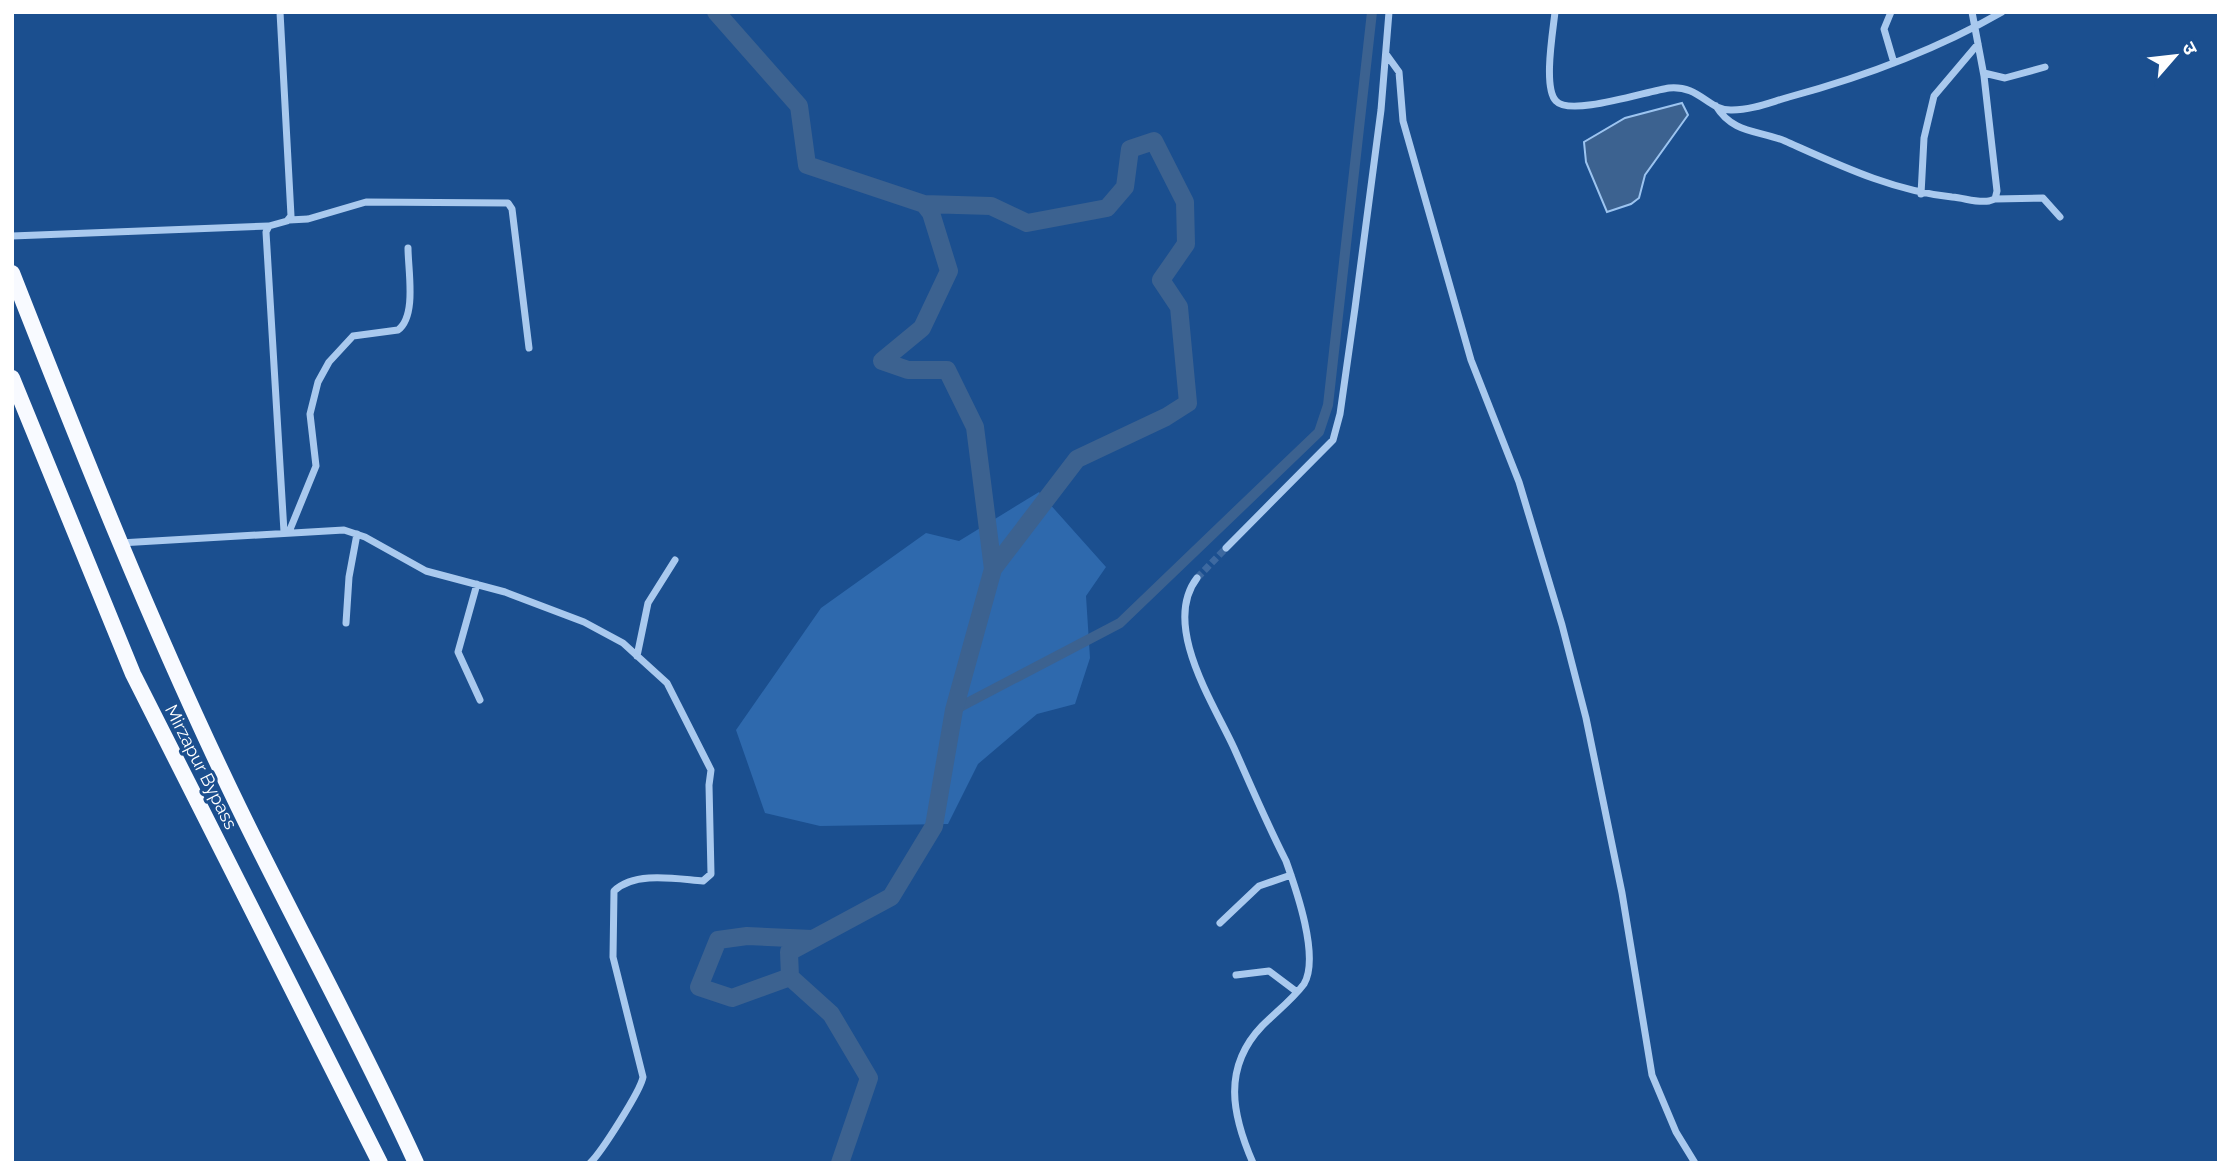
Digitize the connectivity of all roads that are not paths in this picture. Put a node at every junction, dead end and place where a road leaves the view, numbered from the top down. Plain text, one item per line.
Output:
1 (280, 12) edge
2 (1389, 12) edge
3 (1555, 12) edge
4 (1891, 12) edge
5 (1972, 12) edge
6 (2002, 12) edge
7 (1977, 26) junction
8 (1978, 44) junction
9 (1386, 54) junction
10 (1894, 62) junction
11 (2045, 67) dead end
12 (1983, 73) junction
13 (1716, 106) junction
14 (1922, 194) junction
15 (1995, 199) junction
16 (2060, 218) dead end
17 (289, 220) junction
18 (269, 226) junction
19 (12, 236) edge
20 (408, 248) dead end
21 (12, 273) edge
22 (529, 348) dead end
23 (12, 378) edge
24 (286, 532) junction
25 (357, 534) junction
26 (119, 543) junction
27 (1226, 548) tunnel mouth
28 (676, 560) dead end
29 (1196, 578) tunnel mouth
30 (477, 584) junction
31 (346, 623) dead end
32 (637, 656) junction
33 (480, 700) dead end
34 (1291, 875) junction
35 (1220, 923) dead end
36 (1236, 975) dead end
37 (1297, 992) junction
38 (380, 1163) edge
39 (416, 1163) edge
40 (590, 1163) edge
41 (1253, 1163) edge
42 (1695, 1163) edge

1 - 17 street
2 - 9 street
3 - 13 street
4 - 10 street
5 - 7 street
6 - 7 street
7 - 8 street
7 - 10 street
8 - 12 street
8 - 14 street
9 - 27 street
9 - 42 street
10 - 13 street
11 - 12 street
12 - 15 street
13 - 14 street
14 - 15 street
15 - 16 street
17 - 18 street
17 - 22 street
18 - 19 street
18 - 24 street
20 - 24 street
21 - 26 highway
23 - 38 highway, Mirzapur Bypass
24 - 25 street
24 - 26 street
25 - 30 street
25 - 31 street
26 - 39 highway
28 - 32 street
29 - 34 street
30 - 32 street
30 - 33 street
32 - 40 street
34 - 35 street
34 - 37 street
36 - 37 street
37 - 41 street

